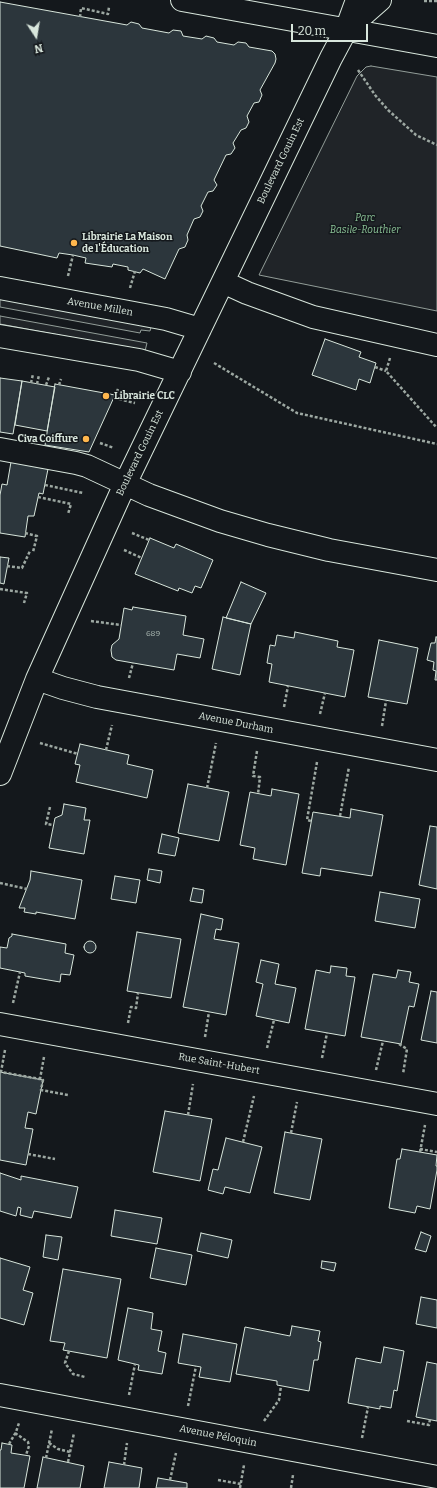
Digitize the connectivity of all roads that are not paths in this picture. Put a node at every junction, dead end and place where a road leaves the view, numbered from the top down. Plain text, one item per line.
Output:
1 (182, 0) edge
2 (357, 0) edge
3 (380, 0) edge
4 (346, 30) junction
5 (437, 46) edge
6 (222, 282) junction
7 (0, 288) edge
8 (200, 329) junction
9 (0, 336) edge
10 (437, 345) edge
11 (180, 372) junction
12 (0, 449) edge
13 (125, 484) junction
14 (437, 570) edge
15 (37, 679) junction
16 (437, 760) edge
17 (0, 774) edge
18 (0, 1024) edge
19 (437, 1104) edge
20 (0, 1395) edge
21 (437, 1477) edge

1 - 4 street
2 - 4 street, Boulevard Gouin Est
3 - 4 street, Boulevard Gouin Est
4 - 5 street
4 - 6 street, Boulevard Gouin Est
6 - 8 street, Boulevard Gouin Est
6 - 10 street
7 - 8 street, Avenue Millen
8 - 11 street, Boulevard Gouin Est
9 - 11 street
11 - 13 street, Boulevard Gouin Est
12 - 13 street
13 - 14 street
13 - 15 street, Boulevard Gouin Est
15 - 16 street, Avenue Durham
15 - 17 street, Boulevard Gouin Est
18 - 19 street, Rue Saint-Hubert
20 - 21 street, Avenue Péloquin

